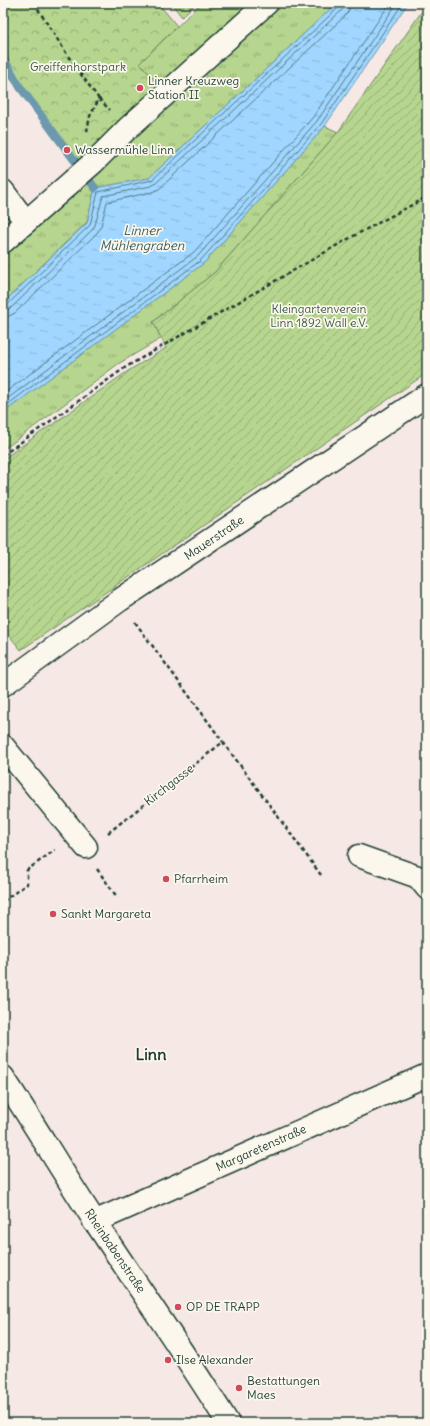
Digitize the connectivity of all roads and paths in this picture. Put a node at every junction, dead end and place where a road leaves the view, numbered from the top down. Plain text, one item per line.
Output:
1 (34, 3) edge
2 (267, 3) edge
3 (94, 162) junction
4 (3, 191) edge
5 (427, 197) edge
6 (26, 222) junction
7 (3, 242) edge
8 (427, 395) edge
9 (3, 455) edge
10 (120, 600) junction
11 (3, 685) edge
12 (223, 742) junction
13 (3, 746) edge
14 (59, 847) dead end
15 (86, 847) joint
16 (359, 856) dead end
17 (96, 867) dead end
18 (321, 875) dead end
19 (427, 888) edge
20 (117, 897) dead end
21 (3, 902) edge
22 (427, 1075) edge
23 (3, 1077) edge
24 (94, 1222) junction
25 (228, 1423) edge

1 - 3 path
2 - 3 street
3 - 6 street
4 - 6 street
5 - 9 path
6 - 7 street
8 - 10 street, Mauerstraße
10 - 11 street, Mauerstraße
10 - 12 path
12 - 15 path, Kirchgasse
12 - 18 path
13 - 15 street
14 - 21 path
16 - 19 street
17 - 20 path
22 - 24 street, Margaretenstraße
23 - 24 street, Rheinbabenstraße
24 - 25 street, Rheinbabenstraße

